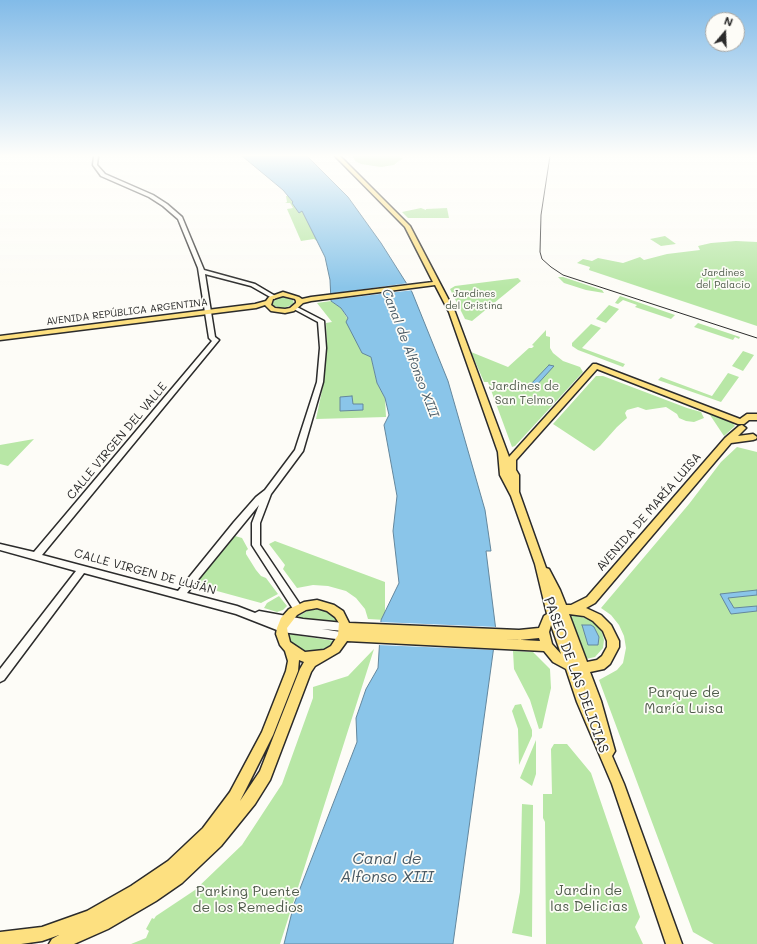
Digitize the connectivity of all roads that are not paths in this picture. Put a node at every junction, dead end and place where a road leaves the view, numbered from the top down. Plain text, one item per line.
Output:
1 (157, 200) edge
2 (381, 200) edge
3 (201, 271) junction
4 (437, 283) junction
5 (274, 297) junction
6 (298, 303) junction
7 (269, 305) junction
8 (208, 312) junction
9 (0, 338) edge
10 (755, 415) edge
11 (741, 425) junction
12 (755, 438) edge
13 (728, 440) junction
14 (502, 452) junction
15 (515, 455) junction
16 (512, 469) junction
17 (268, 492) junction
18 (516, 496) junction
19 (0, 547) edge
20 (36, 556) junction
21 (82, 569) junction
22 (180, 595) junction
23 (591, 600) junction
24 (298, 609) junction
25 (563, 611) junction
26 (339, 614) junction
27 (597, 618) junction
28 (284, 625) junction
29 (344, 632) junction
30 (543, 632) junction
31 (365, 633) junction
32 (531, 640) junction
33 (547, 646) junction
34 (335, 649) junction
35 (290, 650) junction
36 (321, 656) junction
37 (577, 667) junction
38 (0, 677) edge
39 (0, 940) edge
40 (57, 944) edge
41 (674, 944) edge

1 - 3 main road
2 - 4 main road, PASEO DE LAS DELICIAS
3 - 5 main road
3 - 8 main road
4 - 6 main road
4 - 14 main road, PASEO DE LAS DELICIAS
5 - 6 main road
5 - 7 main road
6 - 7 main road, AVENIDA REPÚBLICA ARGENTINA
6 - 17 main road
7 - 8 main road, AVENIDA REPÚBLICA ARGENTINA
8 - 9 main road, AVENIDA REPÚBLICA ARGENTINA
8 - 20 main road, CALLE VIRGEN DEL VALLE
10 - 11 main road, AVENIDA DE MARÍA LUISA
11 - 12 main road
11 - 13 main road, AVENIDA DE MARÍA LUISA
11 - 15 main road
12 - 13 main road
13 - 23 main road, AVENIDA DE MARÍA LUISA
14 - 15 main road
14 - 16 main road, PASEO DE LAS DELICIAS
14 - 18 main road, PASEO DE LAS DELICIAS
15 - 16 main road
16 - 18 main road, PASEO DE LAS DELICIAS
17 - 22 main road
17 - 24 main road
18 - 25 main road, PASEO DE LAS DELICIAS
19 - 20 main road, CALLE VIRGEN DE LUJÁN
20 - 21 main road, CALLE VIRGEN DE LUJÁN
21 - 22 main road, CALLE VIRGEN DE LUJÁN
21 - 38 main road
22 - 28 main road, CALLE VIRGEN DE LUJÁN
23 - 25 main road
23 - 27 main road
24 - 26 main road
24 - 28 main road
25 - 27 main road
25 - 30 main road
25 - 37 main road, PASEO DE LAS DELICIAS
26 - 29 main road
26 - 31 main road
27 - 37 main road
28 - 29 main road, CALLE VIRGEN DE LUJÁN
28 - 35 main road
29 - 31 main road
29 - 34 main road
30 - 32 main road
30 - 33 main road
31 - 32 main road
31 - 34 main road
32 - 33 main road
33 - 37 main road
34 - 36 main road
35 - 36 main road
35 - 39 main road
36 - 40 main road
37 - 41 main road, PASEO DE LAS DELICIAS

